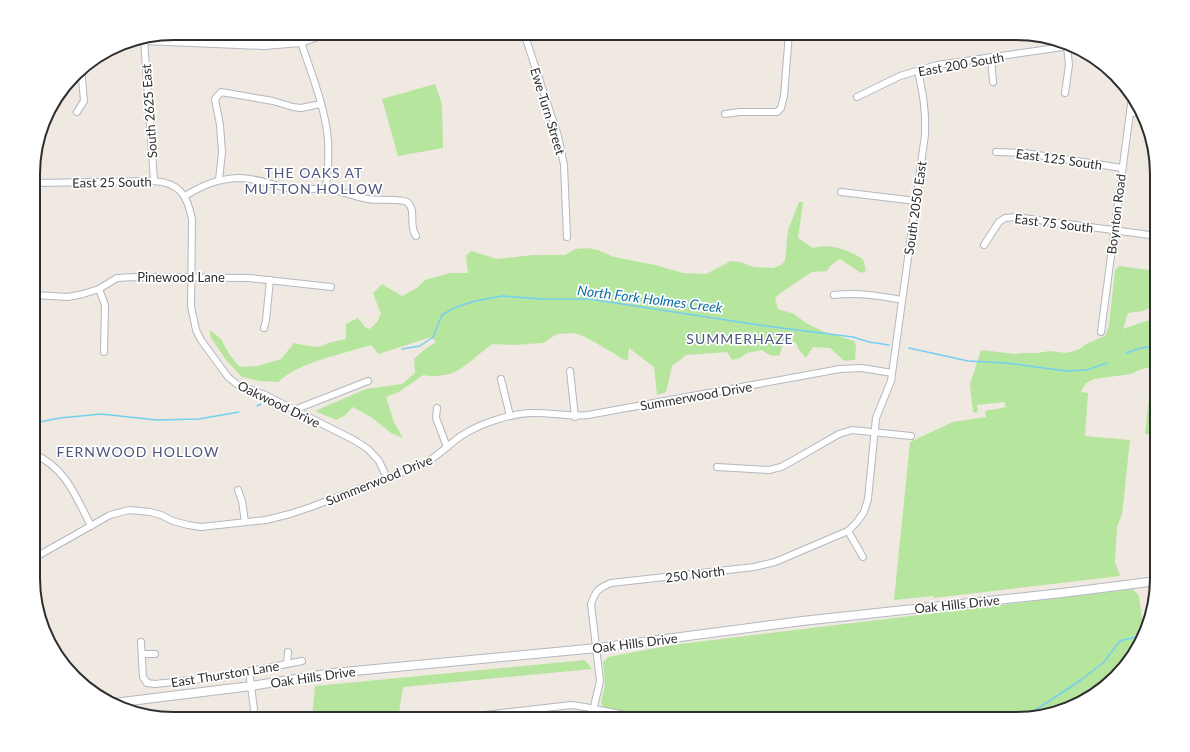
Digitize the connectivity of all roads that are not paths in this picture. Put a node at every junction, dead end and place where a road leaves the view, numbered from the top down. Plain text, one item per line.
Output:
1 (306, 40) edge
2 (526, 40) edge
3 (788, 40) edge
4 (162, 41) edge
5 (301, 42) junction
6 (144, 44) edge
7 (1058, 47) edge
8 (1068, 51) edge
9 (991, 57) junction
10 (918, 71) junction
11 (82, 77) edge
12 (993, 82) dead end
13 (1065, 93) dead end
14 (857, 97) dead end
15 (321, 104) junction
16 (1131, 105) edge
17 (77, 112) dead end
18 (1130, 112) junction
19 (1135, 113) edge
20 (725, 114) dead end
21 (996, 152) dead end
22 (1122, 168) junction
23 (219, 180) junction
24 (154, 181) junction
25 (40, 183) edge
26 (326, 189) junction
27 (841, 192) dead end
28 (184, 196) junction
29 (916, 201) junction
30 (1114, 231) junction
31 (1150, 235) edge
32 (416, 236) dead end
33 (567, 237) dead end
34 (984, 245) dead end
35 (191, 277) junction
36 (270, 280) junction
37 (331, 287) dead end
38 (99, 289) junction
39 (40, 295) edge
40 (834, 295) dead end
41 (902, 300) junction
42 (264, 328) dead end
43 (1101, 332) dead end
44 (104, 352) dead end
45 (570, 371) dead end
46 (892, 373) junction
47 (501, 379) dead end
48 (368, 380) dead end
49 (437, 408) dead end
50 (294, 410) junction
51 (510, 416) junction
52 (576, 417) junction
53 (875, 432) junction
54 (911, 436) dead end
55 (447, 447) junction
56 (40, 458) edge
57 (717, 467) dead end
58 (387, 478) junction
59 (238, 490) dead end
60 (244, 522) junction
61 (91, 526) junction
62 (848, 531) junction
63 (40, 555) edge
64 (863, 557) dead end
65 (1150, 582) edge
66 (141, 642) dead end
67 (597, 648) junction
68 (288, 652) dead end
69 (142, 654) junction
70 (155, 654) dead end
71 (302, 661) dead end
72 (287, 664) junction
73 (249, 671) junction
74 (251, 686) junction
75 (124, 702) edge
76 (593, 708) junction
77 (254, 712) edge
78 (510, 712) edge
79 (592, 712) edge
80 (607, 712) edge

1 - 5 main road
2 - 33 street, Ewe Turn Street
3 - 20 street
4 - 5 main road
5 - 15 street
6 - 24 street, South 2625 East
7 - 9 street, East 200 South
8 - 13 street
9 - 10 street, East 200 South
9 - 12 street
10 - 14 street, East 200 South
10 - 29 street, South 2050 East
11 - 17 street
15 - 23 street
15 - 26 street
16 - 18 street, Boynton Road
18 - 19 street
18 - 22 street, Boynton Road
21 - 22 street, East 125 South
22 - 30 street, Boynton Road
23 - 26 street
23 - 28 street
24 - 25 street, East 25 South
24 - 28 street, East 25 South
26 - 32 street
27 - 29 street
28 - 35 street, Oakwood Drive
29 - 41 street, South 2050 East
30 - 31 street
30 - 34 street, East 75 South
30 - 43 street, Boynton Road
35 - 36 street, Pinewood Lane
35 - 38 street, Pinewood Lane
35 - 50 street, Oakwood Drive
36 - 37 street, Pinewood Lane
36 - 42 street
38 - 39 street, Pinewood Lane
38 - 44 street
40 - 41 street
41 - 46 street, South 2050 East
45 - 52 street
46 - 52 street, Summerwood Drive
46 - 53 street, South 2050 East
47 - 51 street
48 - 50 street
49 - 55 street
50 - 58 street, Oakwood Drive
51 - 52 street, Summerwood Drive
51 - 55 street, Summerwood Drive
53 - 54 street
53 - 57 street
53 - 62 street, South 2050 East
55 - 58 street, Summerwood Drive
56 - 61 street
58 - 60 street, Summerwood Drive
59 - 60 street
60 - 61 street, Summerwood Drive
61 - 63 street, Summerwood Drive
62 - 64 street
62 - 67 street, 250 North
65 - 67 main road, Oak Hills Drive
66 - 69 street
67 - 74 main road, Oak Hills Drive
67 - 76 street
68 - 72 street
69 - 70 street
69 - 73 street, East Thurston Lane
71 - 72 street, East Thurston Lane
72 - 73 street, East Thurston Lane
73 - 74 street
74 - 75 main road, Oak Hills Drive
74 - 77 street
76 - 78 street
76 - 79 street
76 - 80 street

